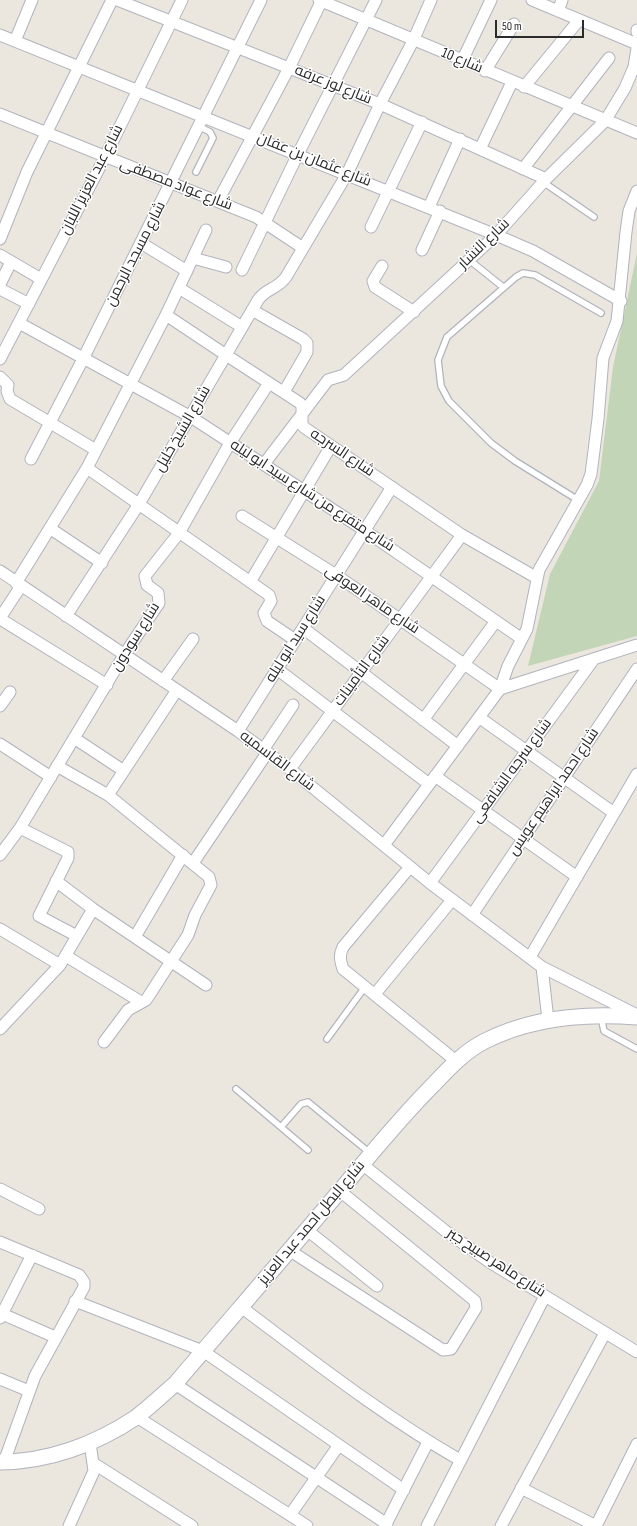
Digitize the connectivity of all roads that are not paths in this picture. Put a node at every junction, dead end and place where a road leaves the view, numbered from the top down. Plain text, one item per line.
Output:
1 (32, 0) edge
2 (112, 0) edge
3 (117, 0) edge
4 (182, 0) edge
5 (261, 0) edge
6 (321, 0) edge
7 (376, 0) edge
8 (431, 0) edge
9 (491, 0) edge
10 (532, 0) edge
11 (562, 0) edge
12 (558, 11) junction
13 (579, 20) junction
14 (172, 21) junction
15 (367, 21) junction
16 (514, 24) dead end
17 (0, 35) edge
18 (15, 41) junction
19 (413, 41) junction
20 (637, 44) edge
21 (238, 48) junction
22 (637, 48) edge
23 (609, 58) dead end
24 (462, 62) junction
25 (80, 67) junction
26 (289, 68) junction
27 (485, 71) junction
28 (512, 82) junction
29 (334, 86) junction
30 (524, 87) junction
31 (138, 90) junction
32 (380, 104) junction
33 (571, 107) junction
34 (0, 114) edge
35 (203, 116) junction
36 (605, 121) junction
37 (422, 122) junction
38 (198, 126) junction
39 (46, 133) junction
40 (637, 133) edge
41 (252, 136) junction
42 (460, 139) junction
43 (480, 149) junction
44 (298, 154) junction
45 (105, 157) junction
46 (523, 169) junction
47 (196, 172) dead end
48 (347, 174) junction
49 (544, 181) junction
50 (171, 183) junction
51 (388, 190) junction
52 (637, 191) edge
53 (218, 201) junction
54 (429, 206) junction
55 (440, 211) junction
56 (594, 217) dead end
57 (265, 222) junction
58 (371, 226) dead end
59 (206, 230) dead end
60 (496, 235) junction
61 (0, 239) edge
62 (141, 244) junction
63 (303, 248) junction
64 (422, 250) dead end
65 (0, 255) edge
66 (193, 258) junction
67 (468, 259) junction
68 (11, 262) junction
69 (382, 266) dead end
70 (226, 267) dead end
71 (242, 270) dead end
72 (187, 271) junction
73 (41, 280) junction
74 (0, 284) edge
75 (179, 288) junction
76 (503, 288) junction
77 (0, 289) edge
78 (621, 300) junction
79 (28, 304) junction
80 (252, 310) junction
81 (414, 312) junction
82 (600, 313) dead end
83 (166, 315) junction
84 (19, 323) junction
85 (242, 327) junction
86 (226, 356) junction
87 (0, 359) edge
88 (83, 360) junction
89 (0, 377) edge
90 (269, 383) junction
91 (131, 384) junction
92 (284, 392) junction
93 (5, 400) edge
94 (302, 416) junction
95 (190, 418) junction
96 (50, 422) junction
97 (230, 443) junction
98 (331, 446) junction
99 (96, 450) junction
100 (31, 458) dead end
101 (264, 464) junction
102 (87, 468) junction
103 (392, 487) junction
104 (304, 491) junction
105 (578, 500) junction
106 (139, 504) junction
107 (242, 516) dead end
108 (51, 529) junction
109 (364, 530) junction
110 (179, 533) junction
111 (462, 535) junction
112 (276, 538) junction
113 (102, 563) junction
114 (0, 571) edge
115 (336, 575) junction
116 (432, 576) junction
117 (537, 578) junction
118 (250, 582) junction
119 (19, 584) junction
120 (66, 616) junction
121 (400, 619) junction
122 (496, 621) junction
123 (303, 628) junction
124 (192, 639) dead end
125 (522, 639) junction
126 (296, 640) junction
127 (637, 645) edge
128 (124, 655) junction
129 (594, 659) junction
130 (465, 664) junction
131 (277, 669) junction
132 (637, 669) edge
133 (361, 673) junction
134 (163, 681) junction
135 (107, 685) junction
136 (500, 689) junction
137 (176, 690) junction
138 (10, 692) dead end
139 (293, 704) dead end
140 (0, 706) edge
141 (333, 711) junction
142 (480, 718) junction
143 (423, 720) junction
144 (238, 731) junction
145 (74, 738) junction
146 (0, 744) edge
147 (458, 746) junction
148 (265, 751) junction
149 (526, 751) junction
150 (57, 766) junction
151 (290, 769) junction
152 (124, 771) junction
153 (637, 774) edge
154 (51, 777) junction
155 (564, 778) junction
156 (432, 780) junction
157 (108, 795) junction
158 (483, 810) junction
159 (614, 813) junction
160 (20, 828) junction
161 (523, 838) junction
162 (384, 845) junction
163 (0, 855) edge
164 (183, 855) junction
165 (193, 863) junction
166 (410, 867) junction
167 (577, 877) junction
168 (56, 881) junction
169 (430, 882) junction
170 (452, 900) junction
171 (93, 909) junction
172 (472, 915) junction
173 (0, 929) edge
174 (77, 936) junction
175 (135, 937) junction
176 (530, 957) junction
177 (63, 960) junction
178 (172, 961) junction
179 (542, 967) junction
180 (206, 984) dead end
181 (365, 986) junction
182 (375, 994) junction
183 (141, 1002) junction
184 (601, 1015) junction
185 (637, 1016) edge
186 (548, 1020) junction
187 (2, 1025) edge
188 (327, 1039) dead end
189 (104, 1042) dead end
190 (637, 1049) edge
191 (456, 1061) junction
192 (236, 1089) dead end
193 (281, 1127) junction
194 (308, 1150) dead end
195 (367, 1159) junction
196 (0, 1189) edge
197 (340, 1191) junction
198 (39, 1209) dead end
199 (306, 1230) junction
200 (0, 1242) edge
201 (289, 1250) junction
202 (32, 1254) junction
203 (377, 1286) dead end
204 (545, 1296) junction
205 (75, 1301) junction
206 (241, 1307) junction
207 (1, 1315) edge
208 (605, 1333) junction
209 (55, 1337) junction
210 (203, 1351) junction
211 (637, 1352) edge
212 (0, 1379) edge
213 (175, 1384) junction
214 (29, 1391) junction
215 (137, 1417) junction
216 (428, 1442) junction
217 (90, 1443) junction
218 (637, 1444) edge
219 (339, 1445) junction
220 (460, 1460) junction
221 (2, 1462) edge
222 (93, 1463) junction
223 (316, 1477) junction
224 (521, 1488) junction
225 (404, 1490) junction
226 (290, 1515) junction
227 (72, 1525) edge
228 (386, 1525) edge
229 (192, 1526) edge
230 (307, 1526) edge
231 (427, 1526) edge
232 (501, 1526) edge
233 (596, 1526) edge

1 - 18 street
2 - 25 street
3 - 14 street, شارع لوز عرفه
4 - 14 street, شارع عبد العزيز اللبان
5 - 21 street, شارع مسجد الرحمن
6 - 15 street, شارع 10
6 - 26 street
7 - 15 street
8 - 19 street, شارع الشيخ خليل
9 - 24 street
10 - 12 street
11 - 12 street
12 - 13 street
13 - 20 street
13 - 30 street
14 - 21 street, شارع لوز عرفه
14 - 31 street, شارع عبد العزيز اللبان
15 - 19 street, شارع 10
15 - 29 street
16 - 27 street
17 - 18 street, شارع عثمان بن عفان
18 - 25 street, شارع عثمان بن عفان
19 - 24 street, شارع 10
19 - 32 street, شارع الشيخ خليل
21 - 26 street, شارع لوز عرفه
21 - 35 street, شارع مسجد الرحمن
22 - 36 street, شارع النشار
23 - 33 street
24 - 27 street, شارع 10
25 - 31 street, شارع عثمان بن عفان
25 - 39 street
26 - 29 street, شارع لوز عرفه
26 - 41 street
27 - 28 street, شارع 10
28 - 30 street, شارع 10
28 - 43 street
29 - 32 street, شارع لوز عرفه
29 - 44 street
30 - 33 street, شارع 10
31 - 35 street, شارع عثمان بن عفان
31 - 45 street, شارع عبد العزيز اللبان
32 - 37 street, شارع لوز عرفه
32 - 48 street, شارع الشيخ خليل
33 - 36 street, شارع 10
33 - 46 street
34 - 39 street, شارع عواد مصطفى
35 - 38 street, شارع مسجد الرحمن
35 - 41 street, شارع عثمان بن عفان
36 - 40 street, شارع 10
36 - 49 street, شارع النشار
37 - 42 street, شارع لوز عرفه
37 - 51 street
38 - 47 lane
38 - 50 street, شارع مسجد الرحمن
39 - 45 street, شارع عواد مصطفى
39 - 61 street
41 - 44 street, شارع عثمان بن عفان
41 - 53 street
42 - 43 street, شارع لوز عرفه
42 - 54 street
43 - 46 street, شارع لوز عرفه
44 - 48 street, شارع عثمان بن عفان
44 - 57 street
45 - 50 street, شارع عواد مصطفى
45 - 73 street, شارع عبد العزيز اللبان
46 - 49 street, شارع لوز عرفه
48 - 51 street, شارع عثمان بن عفان
48 - 63 street, شارع الشيخ خليل
49 - 56 lane
49 - 60 street, شارع النشار
50 - 53 street, شارع عواد مصطفى
50 - 62 street, شارع مسجد الرحمن
51 - 54 street, شارع عثمان بن عفان
51 - 58 street
52 - 78 street
53 - 57 street, شارع عواد مصطفى
54 - 55 street, شارع عثمان بن عفان
55 - 60 street, شارع عثمان بن عفان
55 - 64 street
57 - 63 street, شارع عواد مصطفى
57 - 71 street
59 - 66 street
60 - 67 street, شارع النشار
60 - 78 street, شارع عثمان بن عفان
62 - 72 street
62 - 88 street, شارع مسجد الرحمن
63 - 80 street, شارع الشيخ خليل
65 - 68 street
66 - 70 street
66 - 72 street
67 - 76 lane
67 - 81 street, شارع النشار
68 - 73 street
68 - 74 street
69 - 81 street
72 - 75 street
73 - 79 street, شارع عبد العزيز اللبان
75 - 83 street
75 - 85 street
76 - 82 lane
76 - 105 lane
77 - 79 street
78 - 105 street
79 - 84 street, شارع عبد العزيز اللبان
80 - 85 street, شارع الشيخ خليل
80 - 92 street
81 - 94 street, شارع النشار
83 - 86 street, شارع السرجه
83 - 91 street
84 - 87 street, شارع عبد العزيز اللبان
84 - 88 street, شارع متفرع من شارع سيد ابو ليله
85 - 86 street, شارع الشيخ خليل
86 - 90 street, شارع السرجه
86 - 95 street, شارع الشيخ خليل
88 - 91 street, شارع متفرع من شارع سيد ابو ليله
88 - 96 street, شارع مسجد الرحمن
89 - 93 street
90 - 92 street, شارع السرجه
90 - 97 street, شارع سودون
91 - 95 street, شارع متفرع من شارع سيد ابو ليله
91 - 99 street
92 - 94 street, شارع السرجه
93 - 96 street
94 - 98 street, شارع السرجه
94 - 101 street, شارع النشار
95 - 97 street, شارع متفرع من شارع سيد ابو ليله
95 - 106 street, شارع الشيخ خليل
96 - 99 street
96 - 100 street, شارع مسجد الرحمن
97 - 101 street, شارع متفرع من شارع سيد ابو ليله
97 - 110 street, شارع سودون
98 - 103 street, شارع السرجه
98 - 104 street
99 - 102 street
101 - 104 street, شارع متفرع من شارع سيد ابو ليله
102 - 106 street
102 - 108 street
103 - 109 street, شارع سيد ابو ليله
103 - 111 street, شارع السرجه
104 - 109 street, شارع متفرع من شارع سيد ابو ليله
104 - 112 street
105 - 117 street
106 - 110 street
106 - 113 street, شارع الشيخ خليل
107 - 112 street, شارع ماهر العوفى
108 - 113 street
108 - 119 street
109 - 115 street, شارع سيد ابو ليله
109 - 116 street, شارع متفرع من شارع سيد ابو ليله
110 - 118 street
110 - 128 street, شارع سودون
111 - 116 street, شارع التأمينات
111 - 117 street, شارع السرجه
112 - 115 street, شارع ماهر العوفى
112 - 118 street
113 - 120 street, شارع الشيخ خليل
114 - 119 street, شارع القاسميه
115 - 121 street, شارع ماهر العوفى
115 - 123 street, شارع سيد ابو ليله
116 - 121 street, شارع التأمينات
116 - 122 street, شارع متفرع من شارع سيد ابو ليله
117 - 125 street
118 - 126 street
119 - 120 street, شارع القاسميه
119 - 135 street
120 - 128 street, شارع القاسميه
121 - 130 street, شارع ماهر العوفى
121 - 133 street, شارع التأمينات
122 - 125 street, شارع متفرع من شارع سيد ابو ليله
122 - 130 street
123 - 126 street, شارع سيد ابو ليله
123 - 133 street
124 - 134 street
125 - 136 street
126 - 131 street, شارع سيد ابو ليله
127 - 129 street
128 - 134 street, شارع القاسميه
128 - 135 street, شارع سودون
129 - 136 street
129 - 149 street, شارع سرجه الشافعى
130 - 136 street, شارع ماهر العوفى
130 - 143 street
131 - 141 street
131 - 144 street, شارع سيد ابو ليله
132 - 155 street, شارع احمد ابراهيم عويس
133 - 141 street, شارع التأمينات
133 - 143 street
134 - 137 street, شارع القاسميه
135 - 145 street, شارع سودون
136 - 142 street
137 - 144 street, شارع القاسميه
137 - 152 street
138 - 140 street
139 - 148 street
141 - 151 street, شارع التأمينات
141 - 156 street
142 - 147 street
142 - 149 street
143 - 147 street
144 - 148 street, شارع القاسميه
145 - 150 street, شارع سودون
145 - 152 street
146 - 154 street
147 - 156 street
148 - 151 street, شارع القاسميه
148 - 165 street
149 - 155 street
149 - 158 street, شارع سرجه الشافعى
150 - 154 street, شارع سودون
150 - 157 street
151 - 162 street, شارع القاسميه
152 - 157 street
153 - 159 street
154 - 160 street, شارع سودون
155 - 159 street
155 - 161 street, شارع احمد ابراهيم عويس
156 - 158 street
156 - 162 street
157 - 164 street
158 - 161 street
158 - 169 street, شارع سرجه الشافعى
159 - 167 street
160 - 163 street, شارع سودون
160 - 168 street
161 - 167 street
161 - 172 street, شارع احمد ابراهيم عويس
162 - 166 street, شارع القاسميه
164 - 165 street
164 - 175 street
165 - 178 street
166 - 169 street, شارع القاسميه
166 - 181 street
167 - 176 street
168 - 171 street
168 - 174 street
169 - 170 street, شارع القاسميه
170 - 172 street, شارع القاسميه
170 - 182 street
171 - 174 street
171 - 175 street
172 - 176 street, شارع القاسميه
173 - 177 street
174 - 177 street
175 - 178 street
176 - 179 street, شارع القاسميه
177 - 183 street
177 - 187 street
178 - 180 street
178 - 183 street
179 - 185 street, شارع القاسميه
179 - 186 street
181 - 182 street
181 - 188 lane
182 - 191 street
183 - 189 street
184 - 185 main road, شارع البطل احمد عبد العزيز
184 - 186 main road, شارع البطل احمد عبد العزيز
184 - 190 lane
186 - 191 main road, شارع البطل احمد عبد العزيز
191 - 195 main road, شارع البطل احمد عبد العزيز
192 - 193 lane
193 - 194 lane
193 - 195 lane
195 - 197 main road, شارع البطل احمد عبد العزيز
195 - 204 street, شارع ماهر صبيح جبر
196 - 198 street
197 - 199 main road, شارع البطل احمد عبد العزيز
197 - 201 street
199 - 201 main road, شارع البطل احمد عبد العزيز
199 - 203 street
200 - 202 street
201 - 206 main road, شارع البطل احمد عبد العزيز
202 - 205 street
202 - 207 street
204 - 208 street, شارع ماهر صبيح جبر
204 - 220 street
205 - 209 street
205 - 210 street
206 - 210 main road, شارع البطل احمد عبد العزيز
206 - 216 street
207 - 209 street
208 - 211 street, شارع ماهر صبيح جبر
208 - 224 street
209 - 214 street
210 - 213 main road, شارع البطل احمد عبد العزيز
210 - 219 street
212 - 214 street
213 - 215 main road, شارع البطل احمد عبد العزيز
213 - 223 street
214 - 221 street
215 - 217 main road, شارع البطل احمد عبد العزيز
215 - 226 street
216 - 220 street
216 - 225 street
217 - 221 main road, شارع البطل احمد عبد العزيز
217 - 222 street
218 - 233 street
219 - 223 street
219 - 225 street
220 - 231 street
222 - 227 street
222 - 229 street
223 - 226 street
223 - 228 street
224 - 232 street
224 - 233 street
225 - 228 street
226 - 230 street

